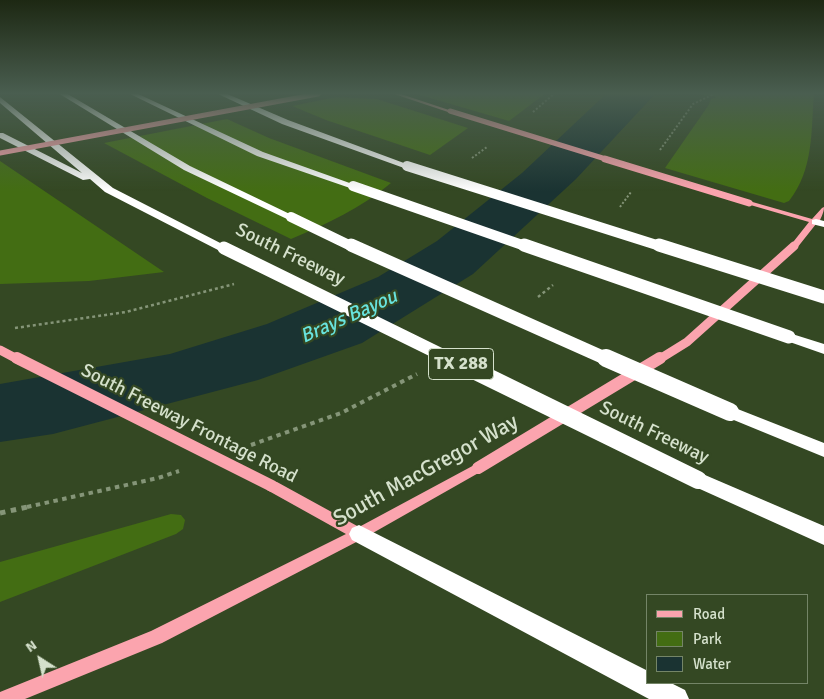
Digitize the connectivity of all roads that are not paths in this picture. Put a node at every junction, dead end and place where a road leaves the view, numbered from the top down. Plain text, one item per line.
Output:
1 (32, 126) edge
2 (116, 126) edge
3 (148, 126) edge
4 (200, 126) edge
5 (295, 126) edge
6 (498, 126) edge
7 (0, 135) edge
8 (0, 153) edge
9 (109, 190) junction
10 (824, 209) edge
11 (820, 223) edge
12 (824, 297) edge
13 (824, 349) edge
14 (0, 350) edge
15 (824, 450) edge
16 (360, 534) junction
17 (824, 536) edge
18 (646, 683) edge
19 (647, 684) edge
20 (4, 699) edge
21 (676, 699) edge

1 - 9 highway, South Freeway / TX 288
2 - 15 highway, bridge
3 - 8 main road, bridge
4 - 13 highway, bridge
5 - 12 highway, bridge
6 - 11 main road, bridge
7 - 9 highway
9 - 17 highway, South Freeway / TX 288, bridge
10 - 11 main road, South MacGregor Way
11 - 16 main road, South MacGregor Way, bridge
14 - 16 main road, South Freeway Frontage Road, bridge
16 - 18 highway
16 - 20 main road, South MacGregor Way
19 - 21 highway

